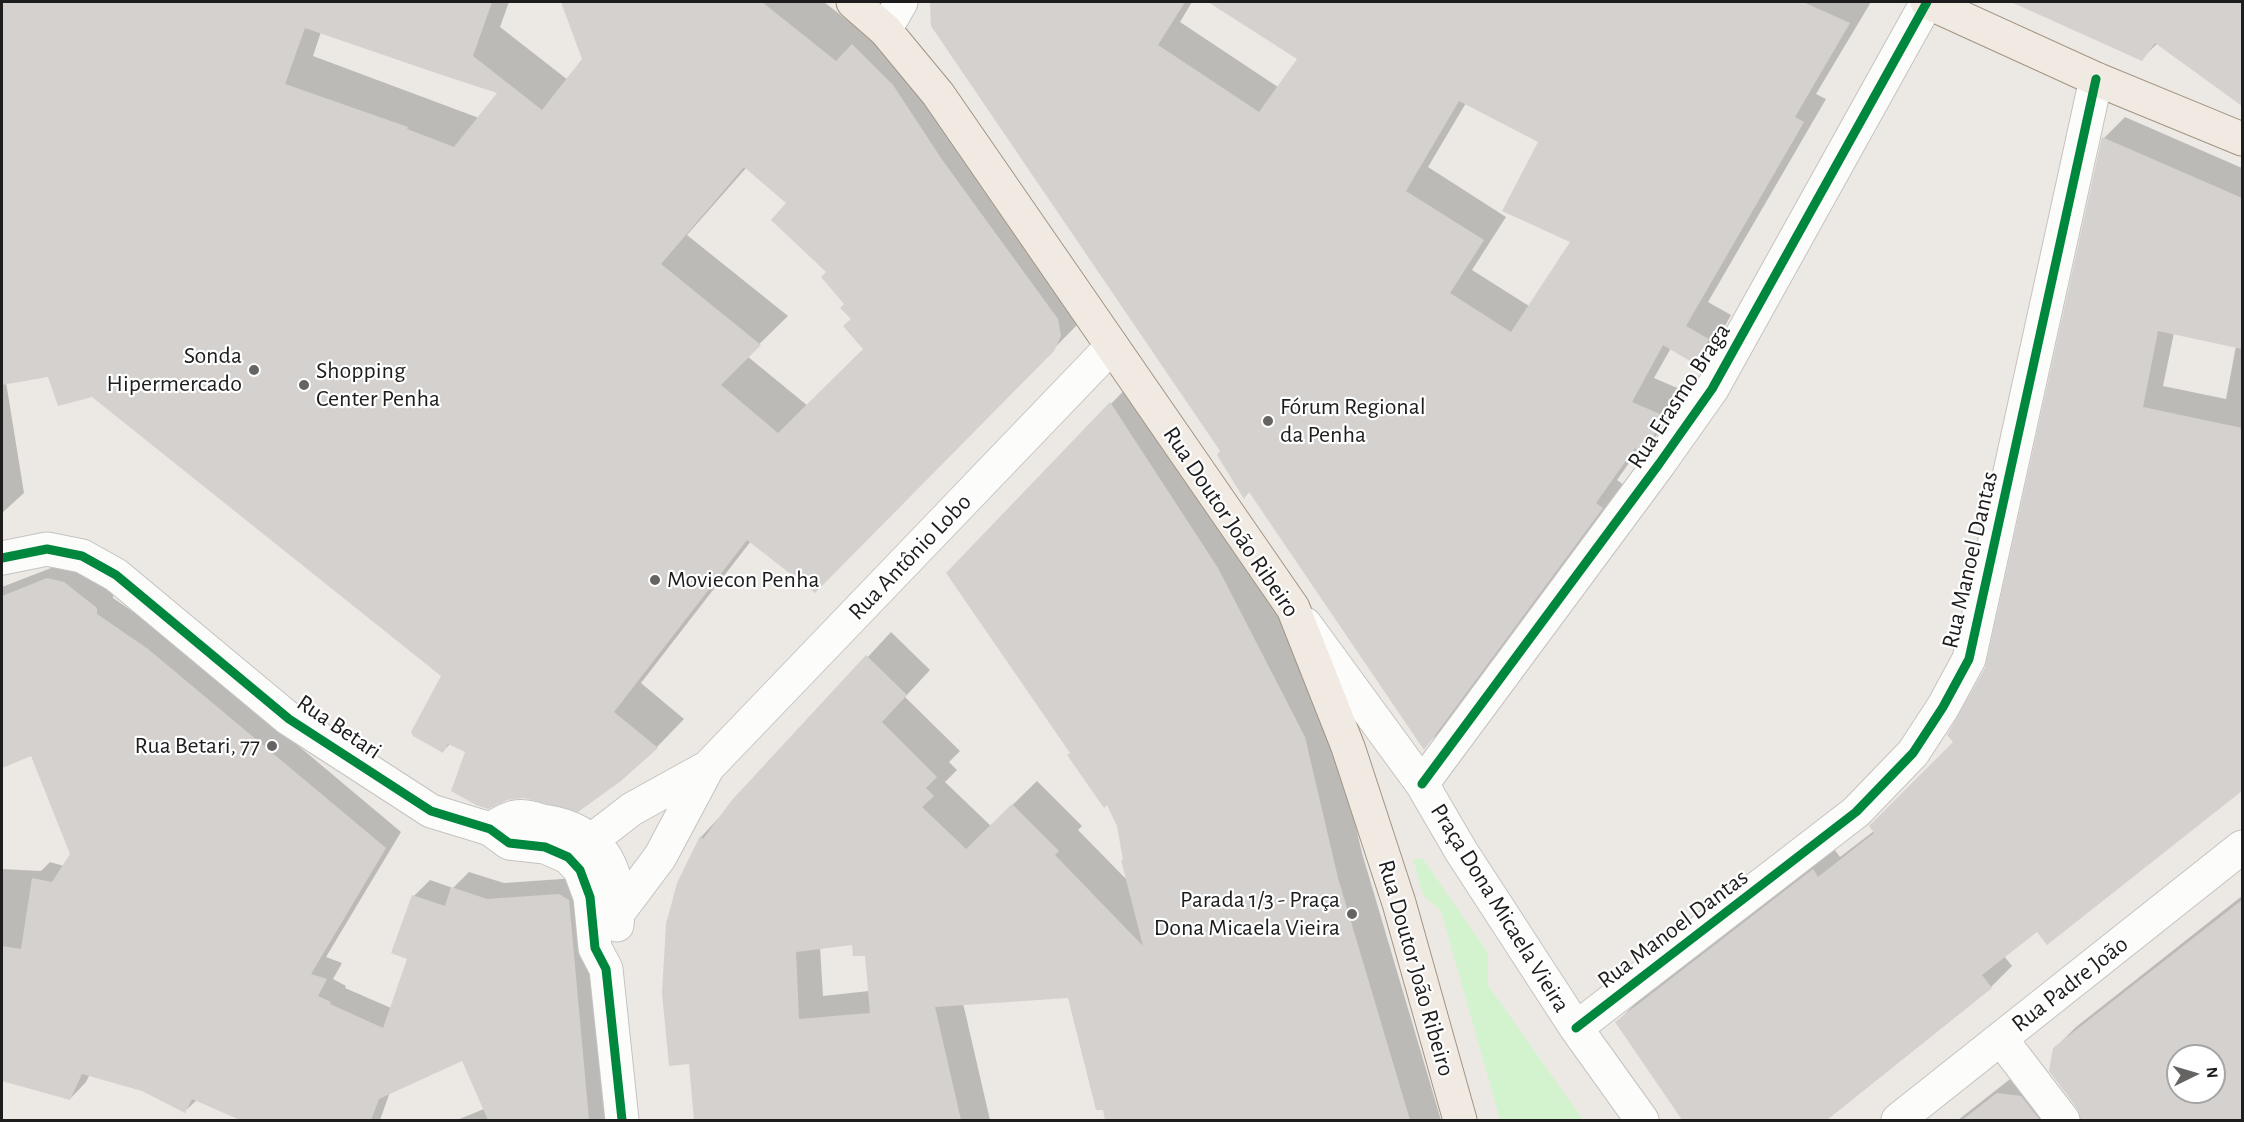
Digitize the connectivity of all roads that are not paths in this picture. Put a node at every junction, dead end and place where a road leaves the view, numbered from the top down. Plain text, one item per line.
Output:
1 (853, 2) edge
2 (901, 2) edge
3 (1927, 2) edge
4 (1964, 9) edge
5 (885, 30) junction
6 (2096, 79) junction
7 (2242, 139) edge
8 (1112, 346) junction
9 (2, 558) edge
10 (1293, 608) junction
11 (708, 767) junction
12 (1422, 784) junction
13 (490, 829) junction
14 (593, 839) junction
15 (2242, 847) edge
16 (618, 913) junction
17 (606, 969) junction
18 (1576, 1028) junction
19 (2001, 1039) junction
20 (622, 1120) edge
21 (1460, 1120) edge
22 (1642, 1120) edge
23 (1898, 1120) edge
24 (2063, 1120) edge

1 - 5 main road, Rua Doutor João Ribeiro
2 - 5 street
3 - 4 main road
3 - 12 street, Rua Erasmo Braga
4 - 6 main road
5 - 8 main road, Rua Doutor João Ribeiro
6 - 7 main road
6 - 18 street, Rua Manoel Dantas
8 - 10 main road, Rua Doutor João Ribeiro
8 - 11 street, Rua Antônio Lobo
9 - 13 street, Rua Betari
10 - 12 street, Praça Dona Micaela Vieira
10 - 21 main road, Rua Doutor João Ribeiro
11 - 14 street, Rua Antônio Lobo
11 - 16 street, Rua Antônio Lobo
12 - 18 street, Praça Dona Micaela Vieira
13 - 14 street
13 - 17 street, Rua Betari
14 - 16 street
15 - 19 street, Rua Padre João
16 - 17 street
17 - 20 street
18 - 22 street, Praça Dona Micaela Vieira
19 - 23 street, Rua Padre João
19 - 24 street

